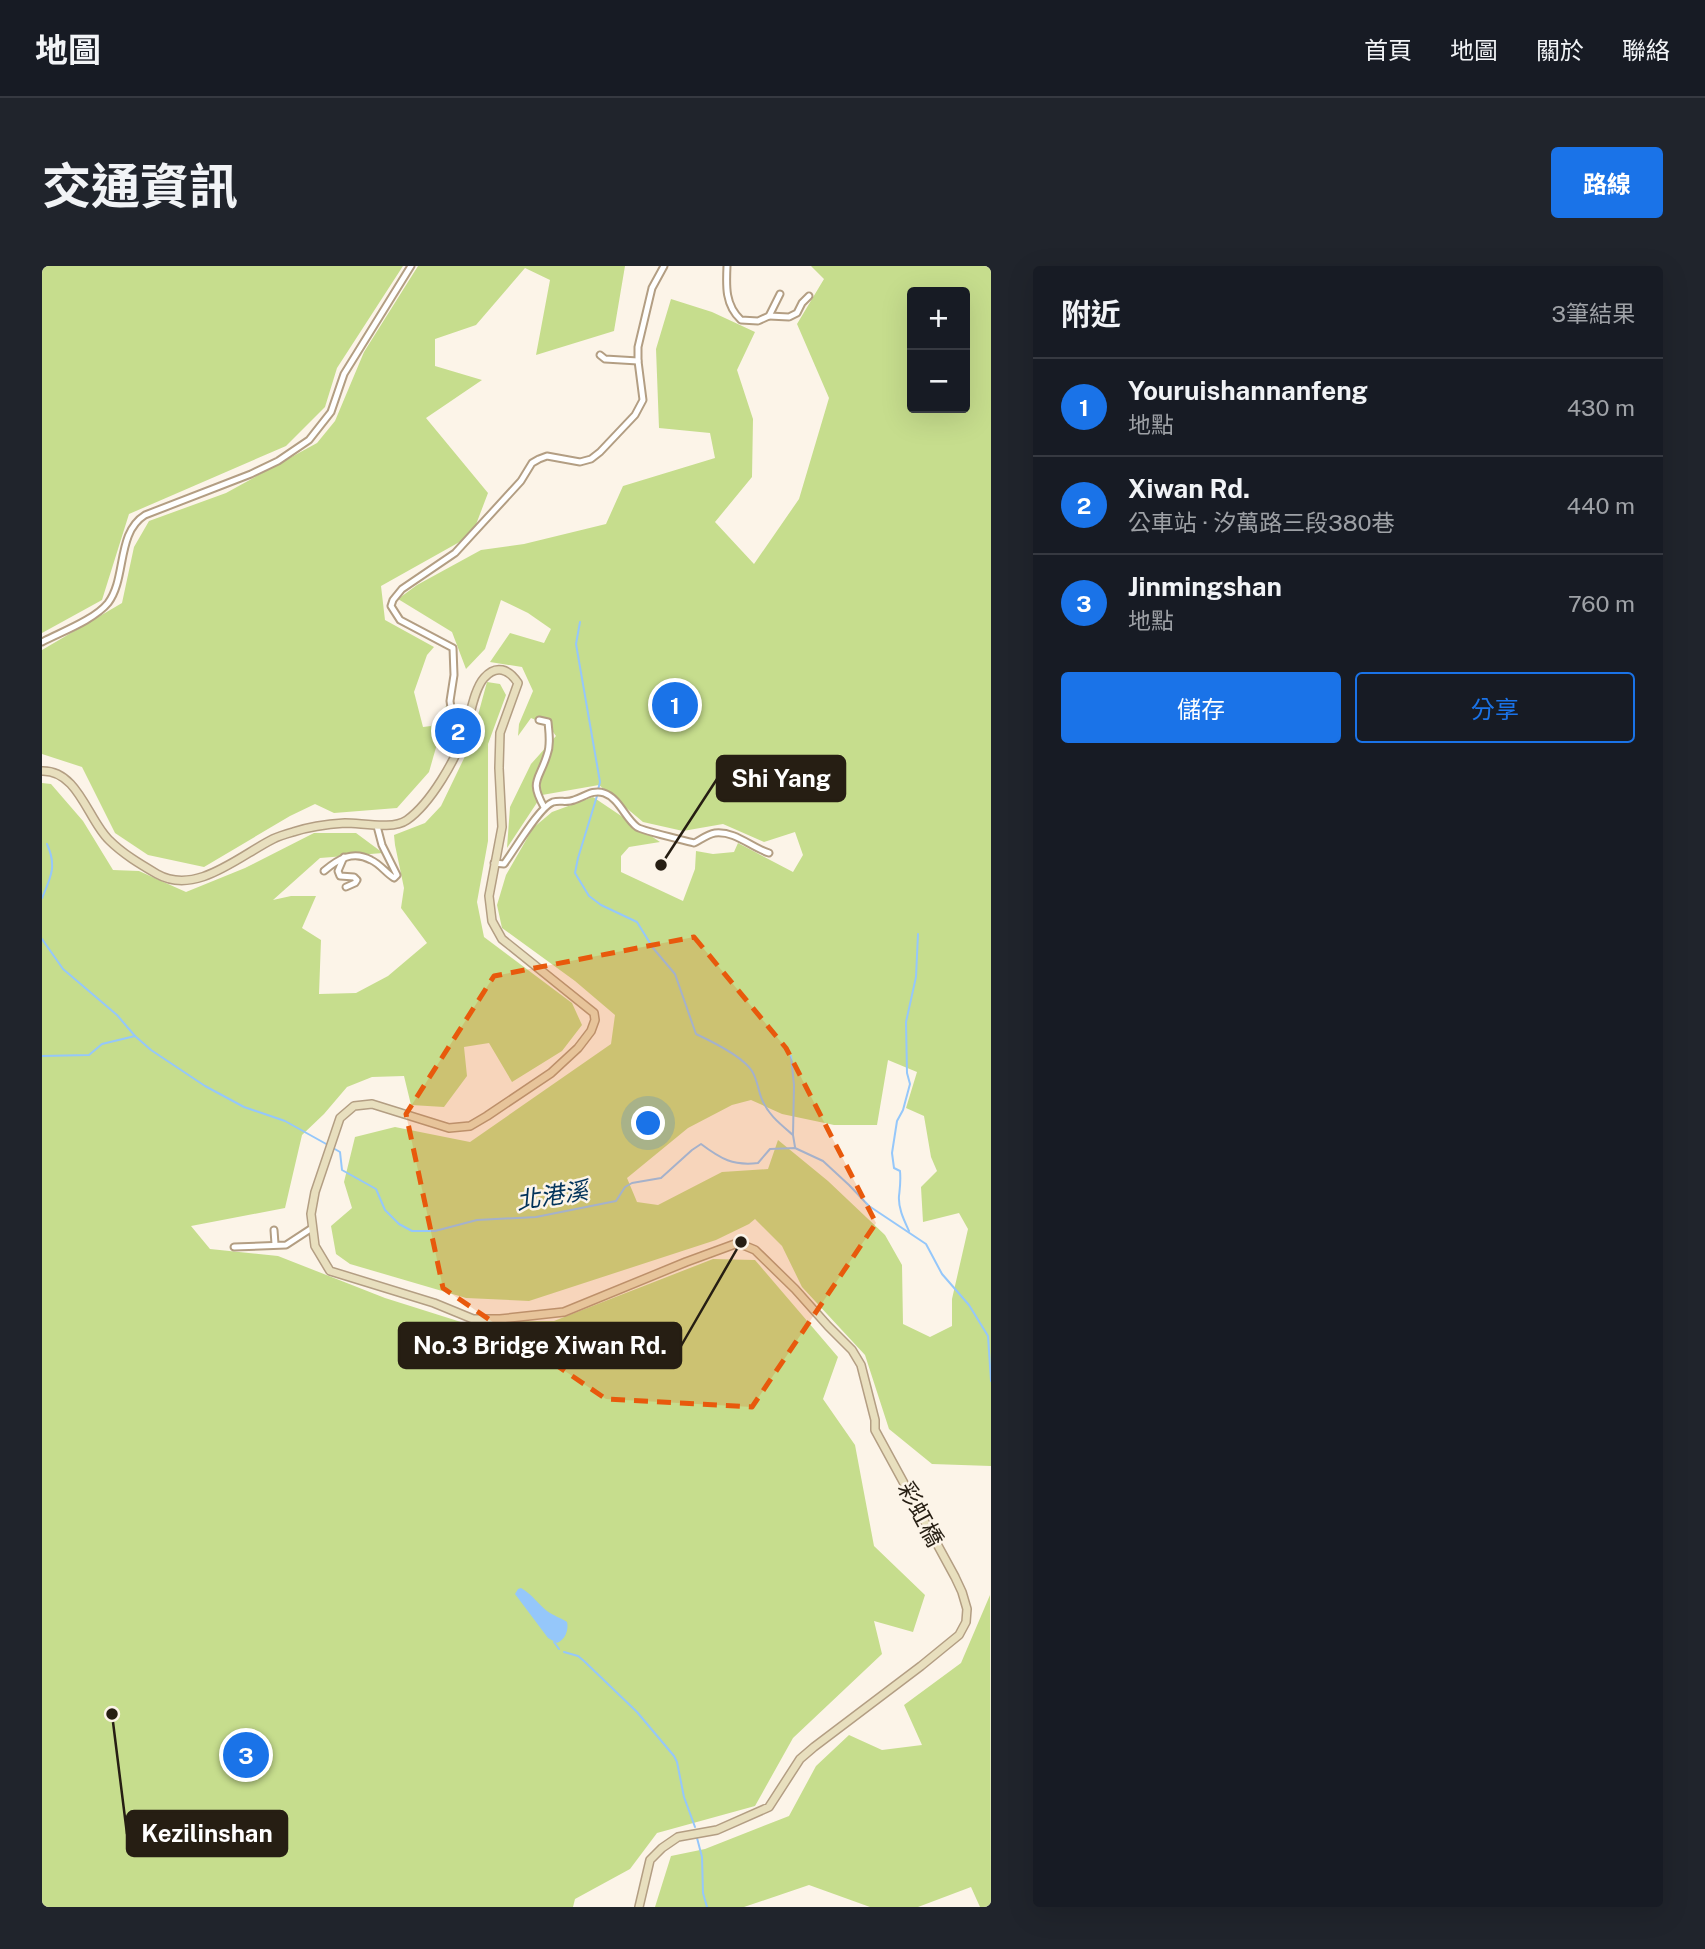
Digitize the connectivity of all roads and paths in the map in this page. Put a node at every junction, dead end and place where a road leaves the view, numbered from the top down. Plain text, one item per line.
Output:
1 (411, 266) edge
2 (664, 266) edge
3 (727, 266) edge
4 (780, 294) dead end
5 (809, 296) dead end
6 (769, 316) junction
7 (600, 355) dead end
8 (638, 361) junction
9 (42, 642) edge
10 (539, 720) dead end
11 (457, 749) junction
12 (42, 771) edge
13 (544, 807) junction
14 (377, 826) junction
15 (769, 853) dead end
16 (344, 857) junction
17 (494, 863) junction
18 (324, 871) dead end
19 (346, 887) dead end
20 (312, 1228) junction
21 (274, 1230) dead end
22 (275, 1244) junction
23 (234, 1247) dead end
24 (639, 1907) edge

1 - 9 street
2 - 8 street
3 - 6 street
4 - 6 street
5 - 6 street
7 - 8 street
8 - 11 street
10 - 13 street
11 - 14 street
11 - 17 street
12 - 14 street
13 - 15 street
13 - 17 street
14 - 16 street
16 - 18 street
16 - 19 street
17 - 20 street
20 - 22 street
20 - 24 street, 彩虹橋
21 - 22 street
22 - 23 street

